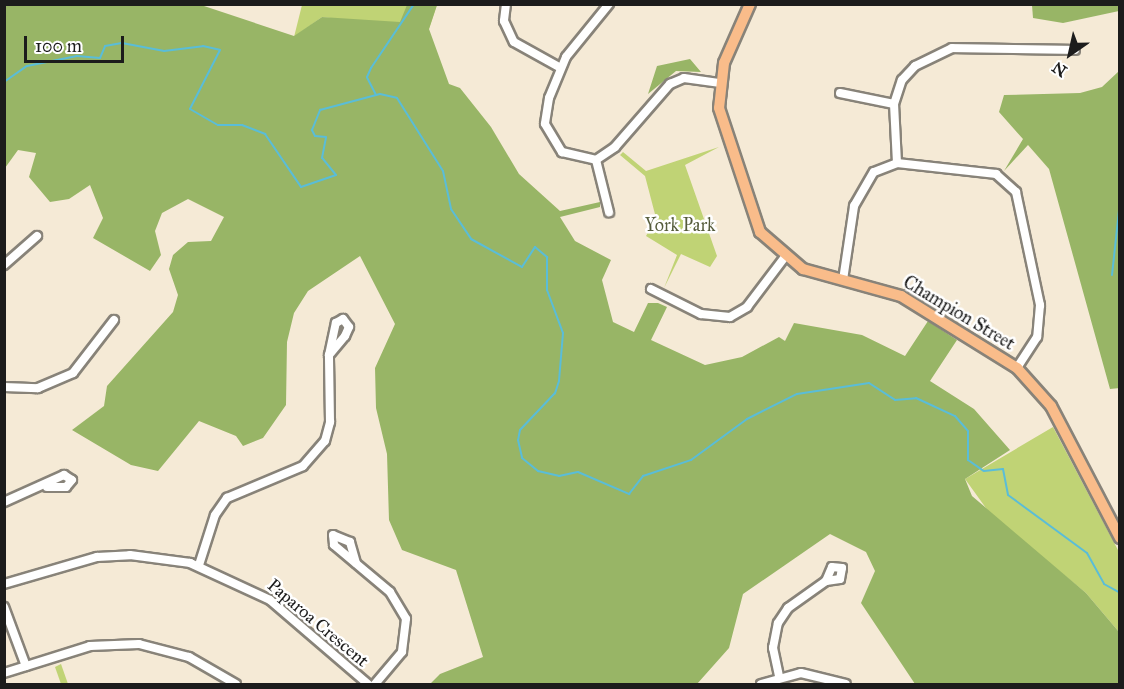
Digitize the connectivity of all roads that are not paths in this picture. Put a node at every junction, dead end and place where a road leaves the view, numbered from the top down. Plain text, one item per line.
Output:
1 (506, 4) edge
2 (609, 4) edge
3 (750, 4) edge
4 (1075, 50) dead end
5 (559, 67) junction
6 (719, 83) junction
7 (840, 93) dead end
8 (894, 104) junction
9 (596, 159) junction
10 (897, 163) junction
11 (609, 212) dead end
12 (37, 236) dead end
13 (784, 258) junction
14 (4, 265) edge
15 (843, 280) junction
16 (651, 289) dead end
17 (114, 320) dead end
18 (329, 355) dead end
19 (1017, 368) junction
20 (4, 387) edge
21 (47, 487) dead end
22 (4, 502) edge
23 (1119, 538) edge
24 (356, 563) dead end
25 (199, 565) junction
26 (826, 581) dead end
27 (4, 584) edge
28 (4, 607) edge
29 (26, 666) junction
30 (4, 674) edge
31 (779, 676) junction
32 (236, 684) edge
33 (368, 684) edge
34 (375, 684) edge
35 (761, 684) edge
36 (846, 684) edge

1 - 5 street
2 - 5 street
3 - 6 main road, Champion Street
4 - 8 street
5 - 9 street
6 - 9 street
6 - 13 main road, Champion Street
7 - 8 street
8 - 10 street
9 - 11 street
10 - 15 street
10 - 19 street
12 - 14 street
13 - 15 main road, Champion Street
13 - 16 street
15 - 19 main road, Champion Street
17 - 20 street
18 - 25 street
19 - 23 main road, Champion Street
21 - 22 street
24 - 34 street
25 - 27 street, Paparoa Crescent
25 - 33 street, Paparoa Crescent
26 - 31 street
28 - 29 street
29 - 30 street
29 - 32 street
31 - 35 street
31 - 36 street

